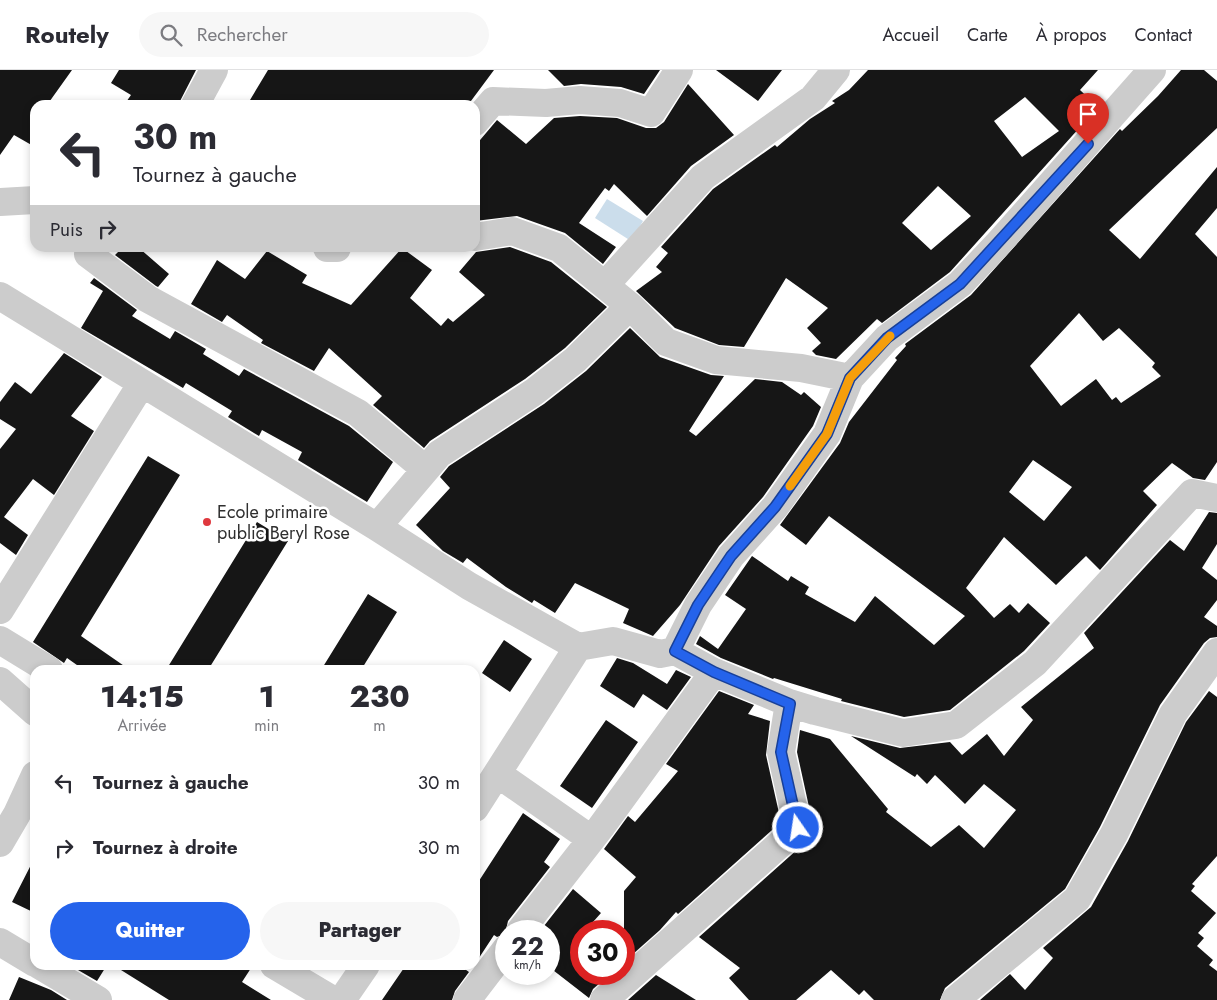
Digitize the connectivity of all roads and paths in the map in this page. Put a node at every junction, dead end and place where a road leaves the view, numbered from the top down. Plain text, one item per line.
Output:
1 (214, 70) edge
2 (679, 70) edge
3 (836, 70) edge
4 (1152, 70) edge
5 (198, 100) edge
6 (480, 116) edge
7 (30, 200) edge
8 (0, 202) edge
9 (480, 236) edge
10 (90, 252) edge
11 (605, 285) junction
12 (0, 296) edge
13 (630, 306) junction
14 (850, 378) junction
15 (142, 383) junction
16 (425, 468) junction
17 (1217, 498) edge
18 (378, 527) junction
19 (0, 610) edge
20 (0, 640) edge
21 (578, 647) junction
22 (675, 651) junction
23 (1217, 652) edge
24 (41, 665) edge
25 (714, 672) junction
26 (0, 681) edge
27 (790, 704) junction
28 (30, 708) edge
29 (498, 774) junction
30 (30, 799) edge
31 (480, 801) edge
32 (26, 819) edge
33 (591, 839) junction
34 (0, 844) edge
35 (528, 920) edge
36 (0, 942) edge
37 (30, 960) edge
38 (495, 962) edge
39 (47, 970) edge
40 (285, 970) edge
41 (363, 970) edge
42 (347, 997) edge
43 (98, 1000) edge
44 (466, 1000) edge
45 (604, 1000) edge
46 (955, 1000) edge

1 - 5 street
2 - 6 street
3 - 11 street
4 - 14 street
7 - 8 street
9 - 11 street
10 - 16 street
11 - 13 street
12 - 15 street
13 - 14 street
13 - 16 street
14 - 22 street
15 - 18 street
15 - 19 street
16 - 18 street
17 - 27 street
18 - 21 street
20 - 24 street
21 - 22 street
21 - 29 street
22 - 25 street
23 - 46 street
25 - 27 street
25 - 33 street
26 - 28 street
27 - 45 street
29 - 31 street
29 - 33 street
30 - 32 street
32 - 34 street
33 - 35 street
36 - 37 street
38 - 44 street
39 - 43 street
40 - 42 street
41 - 42 street

